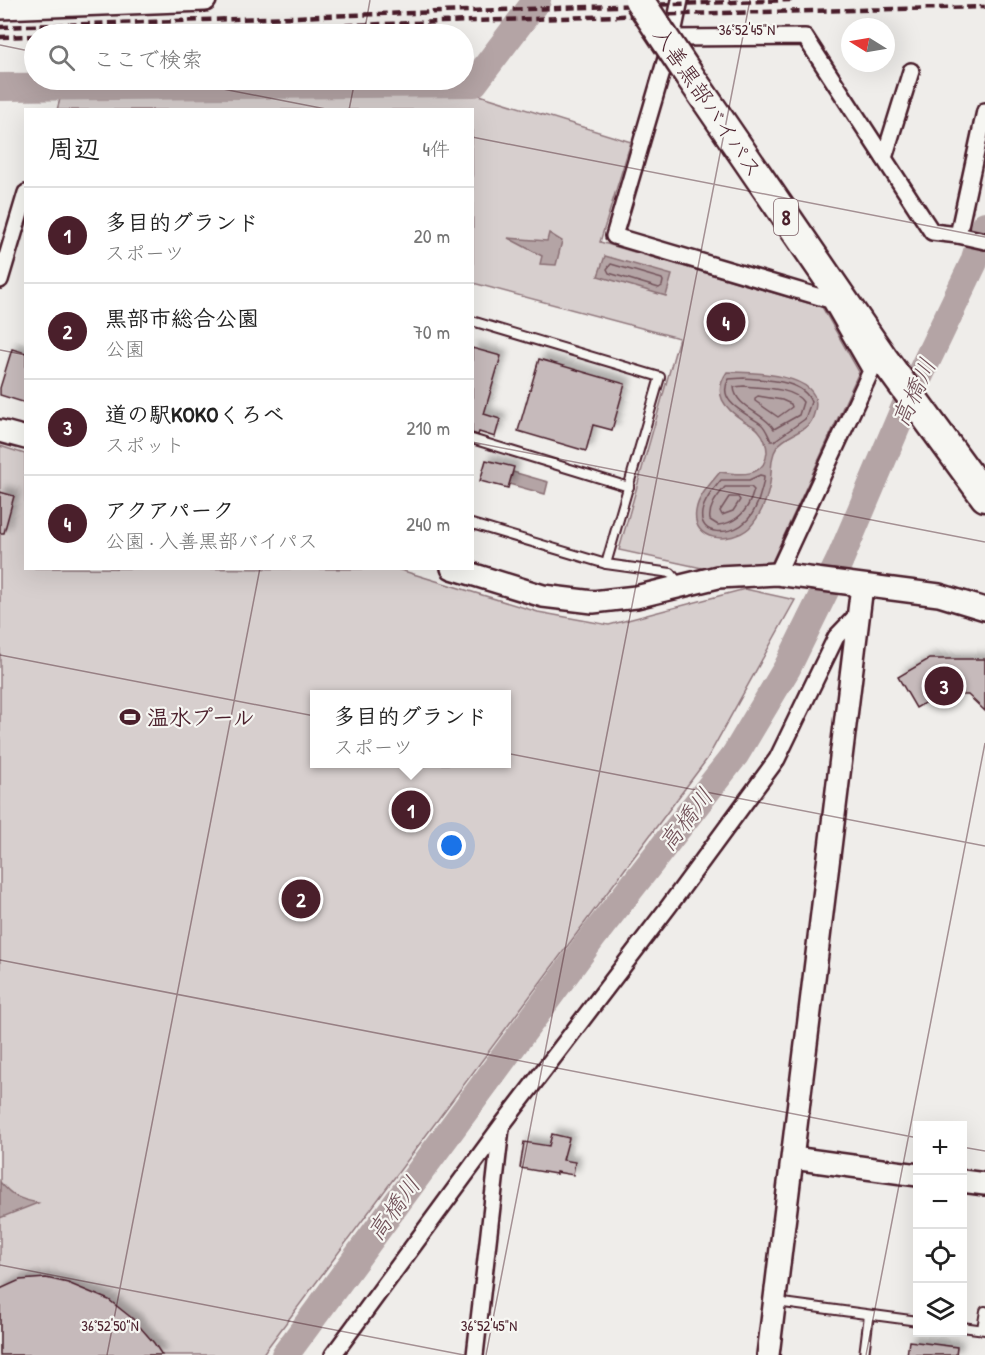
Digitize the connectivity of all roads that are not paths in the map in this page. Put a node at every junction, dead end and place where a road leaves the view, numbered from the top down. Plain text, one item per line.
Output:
1 (206, 0) edge
2 (639, 0) edge
3 (680, 0) edge
4 (119, 2) edge
5 (0, 8) edge
6 (672, 38) junction
7 (911, 71) dead end
8 (985, 111) edge
9 (884, 158) junction
10 (24, 200) edge
11 (958, 235) junction
12 (985, 241) edge
13 (0, 280) edge
14 (474, 322) edge
15 (0, 431) edge
16 (24, 437) edge
17 (474, 440) edge
18 (629, 487) junction
19 (985, 497) edge
20 (474, 525) edge
21 (606, 564) junction
22 (458, 570) edge
23 (784, 575) junction
24 (682, 586) junction
25 (862, 586) junction
26 (984, 607) edge
27 (859, 613) junction
28 (502, 1125) junction
29 (793, 1158) junction
30 (913, 1174) edge
31 (967, 1182) edge
32 (985, 1184) edge
33 (775, 1302) junction
34 (985, 1311) edge
35 (869, 1315) junction
36 (913, 1320) edge
37 (967, 1327) edge
38 (984, 1329) edge
39 (333, 1355) edge
40 (475, 1355) edge
41 (768, 1355) edge
42 (864, 1355) edge

1 - 4 street
2 - 19 highway, 入善黒部バイパス / 8, bridge
3 - 6 street
4 - 5 street
6 - 9 street
6 - 23 street
7 - 9 street
8 - 11 street
9 - 11 street
10 - 13 street
11 - 12 street
14 - 18 lane
15 - 16 street
17 - 18 lane
18 - 21 lane
20 - 21 lane
21 - 24 lane
22 - 24 street
23 - 24 street
23 - 25 street
25 - 26 street
25 - 27 street
27 - 28 street
27 - 29 street
28 - 39 street
28 - 40 street
29 - 30 street
29 - 33 street
31 - 32 street
33 - 35 lane
33 - 41 street
34 - 38 lane
35 - 36 lane
35 - 42 lane
37 - 38 lane

